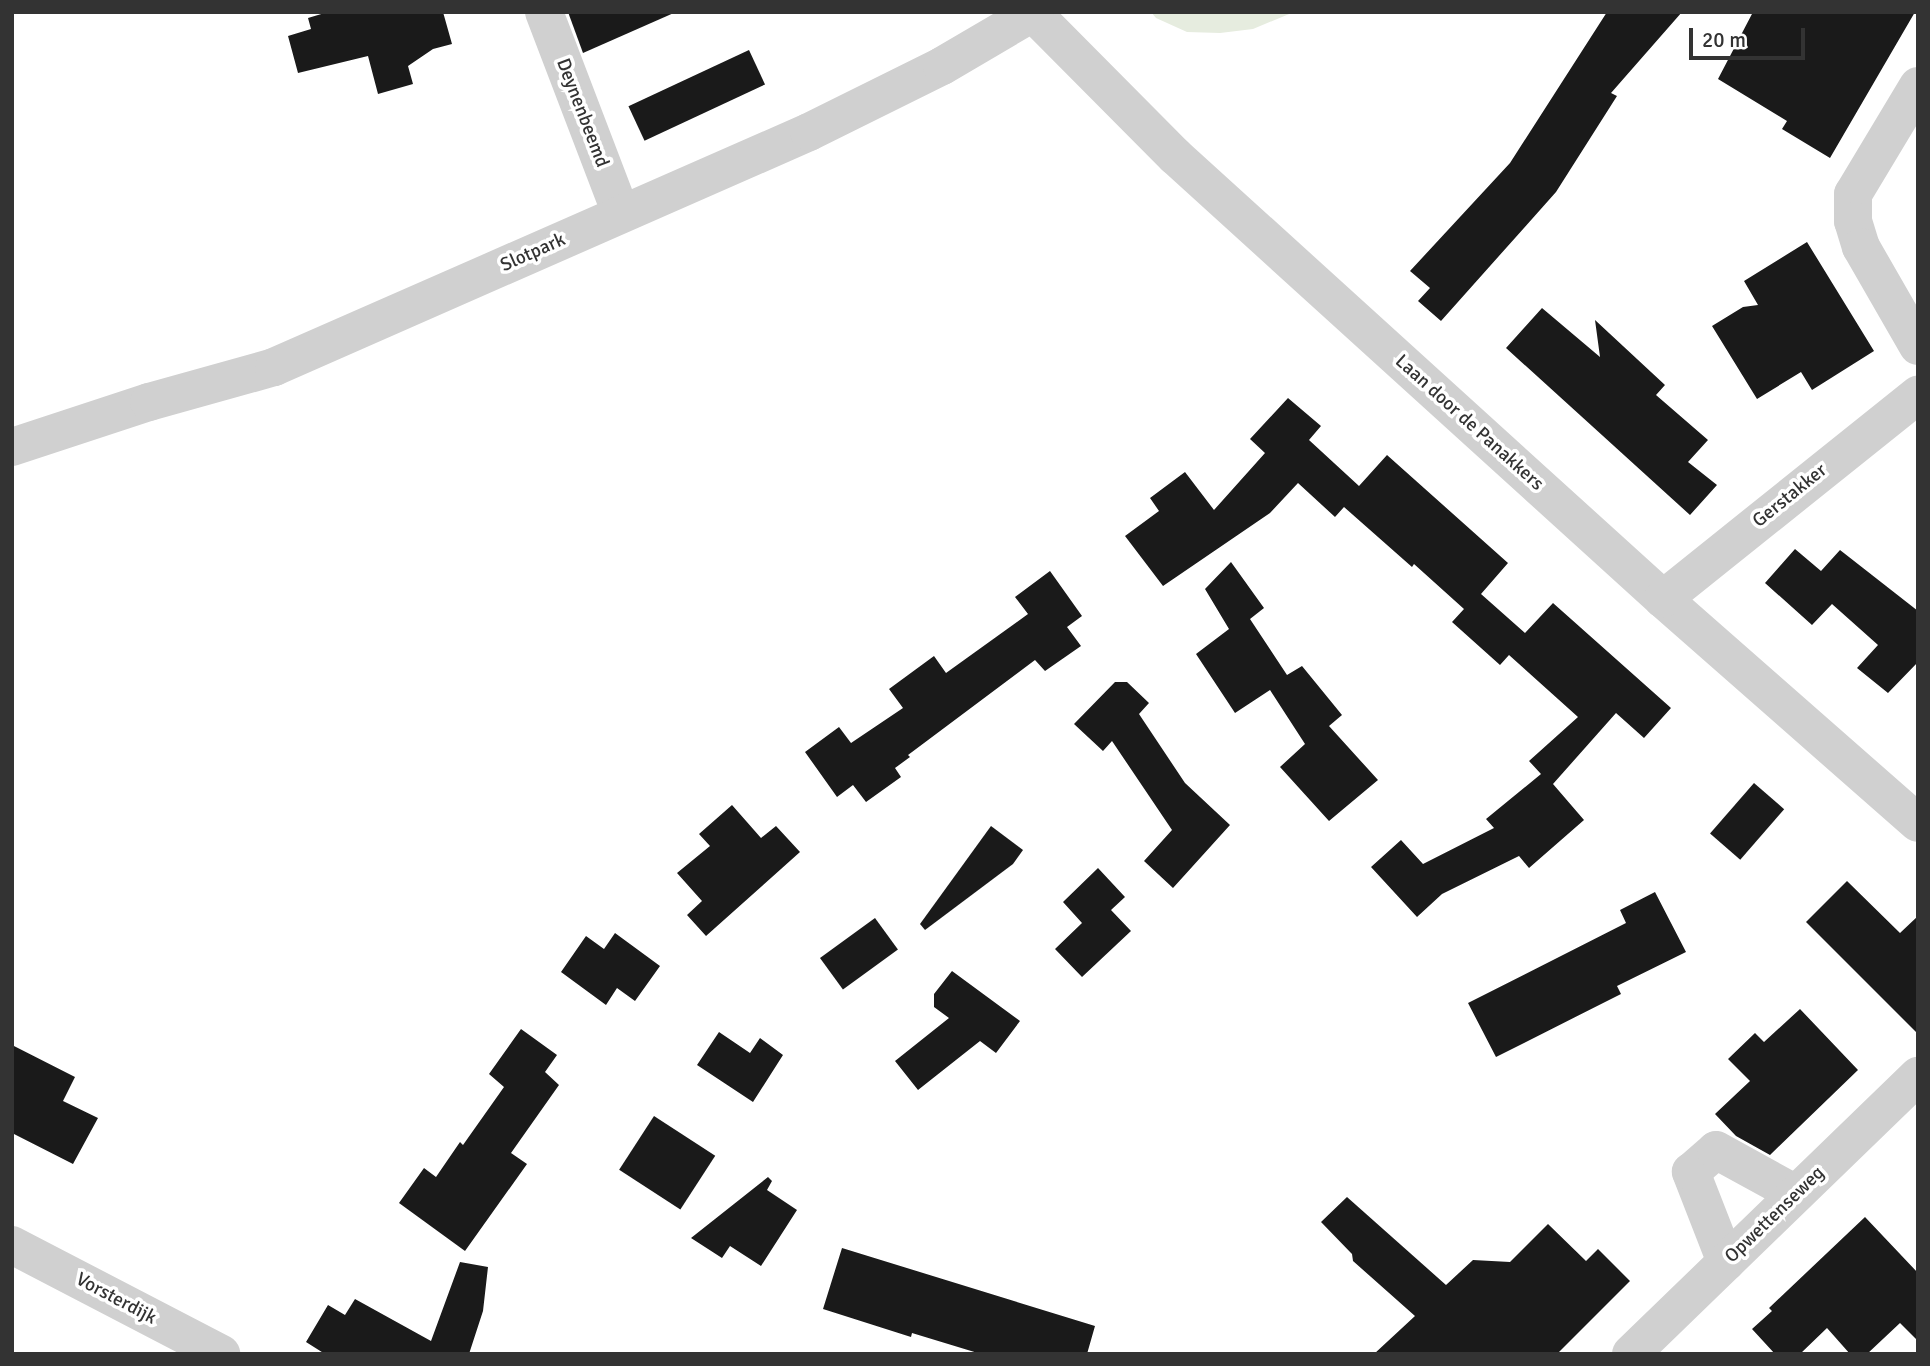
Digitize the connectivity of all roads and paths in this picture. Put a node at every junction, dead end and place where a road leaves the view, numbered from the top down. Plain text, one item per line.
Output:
1 (544, 12) edge
2 (1033, 13) edge
3 (1918, 86) edge
4 (621, 214) junction
5 (1918, 346) edge
6 (1918, 395) edge
7 (12, 447) edge
8 (1663, 599) junction
9 (1918, 823) edge
10 (1918, 1076) edge
11 (1796, 1195) junction
12 (12, 1245) edge
13 (1727, 1262) junction
14 (220, 1354) edge
15 (1632, 1354) edge

1 - 4 street, Deynenbeemd
2 - 4 street, Slotpark
2 - 8 street, Laan door de Panakkers
3 - 5 street
4 - 7 street, Slotpark
6 - 8 street, Gerstakker
8 - 9 street, Laan door de Panakkers
10 - 11 street, Opwettenseweg
11 - 13 street, Opwettenseweg
11 - 13 street
12 - 14 street, Vorsterdijk
13 - 15 street, Opwettenseweg

